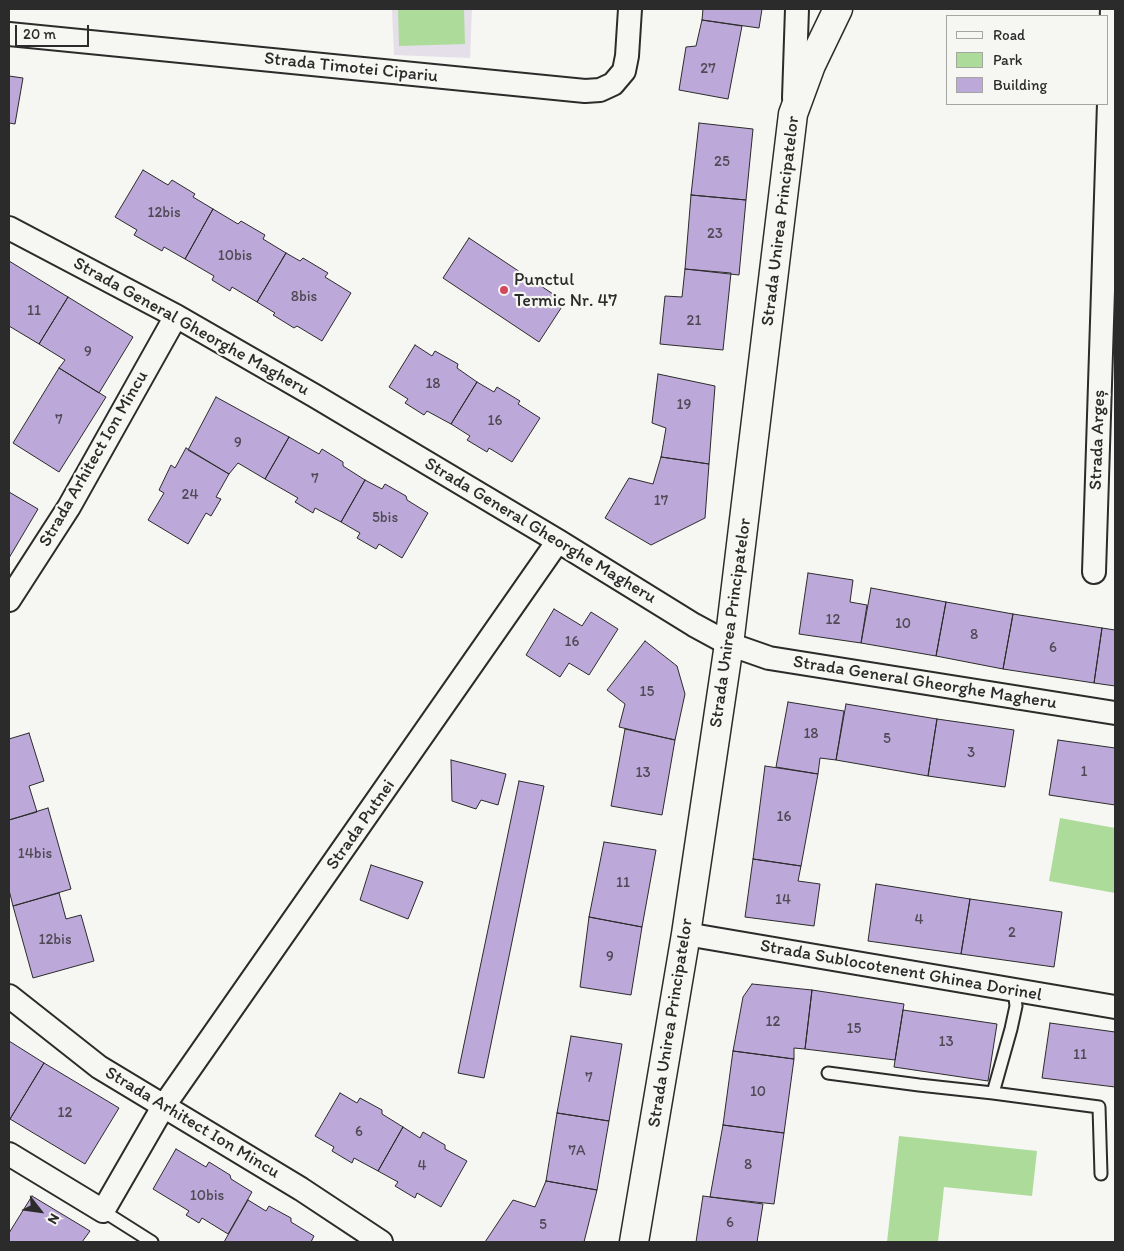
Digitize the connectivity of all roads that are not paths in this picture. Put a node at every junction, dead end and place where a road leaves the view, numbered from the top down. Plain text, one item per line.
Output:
1 (630, 9) edge
2 (797, 9) edge
3 (838, 9) edge
4 (1112, 9) edge
5 (9, 34) edge
6 (1109, 103) edge
7 (1109, 105) edge
8 (793, 114) junction
9 (9, 228) edge
10 (176, 316) junction
11 (558, 541) junction
12 (1094, 572) dead end
13 (9, 600) edge
14 (729, 644) junction
15 (1115, 713) edge
16 (686, 934) junction
17 (1014, 990) junction
18 (9, 996) edge
19 (1115, 1007) edge
20 (828, 1073) dead end
21 (993, 1093) junction
22 (163, 1107) junction
23 (9, 1154) edge
24 (1101, 1174) dead end
25 (103, 1211) junction
26 (152, 1242) edge
27 (381, 1242) edge
28 (634, 1242) edge

1 - 5 street, Strada Timotei Cipariu
2 - 8 street
3 - 8 main road, Strada Unirea Principatelor
4 - 6 street, Strada Argeș
7 - 12 street, Strada Argeș
8 - 14 main road, Strada Unirea Principatelor
9 - 10 street, Strada General Gheorghe Magheru
10 - 11 street, Strada General Gheorghe Magheru
10 - 13 street, Strada Arhitect Ion Mincu
11 - 14 street, Strada General Gheorghe Magheru
11 - 22 street, Strada Putnei
14 - 15 street, Strada General Gheorghe Magheru
14 - 16 main road, Strada Unirea Principatelor
16 - 17 street, Strada Sublocotenent Ghinea Dorinel
16 - 28 main road, Strada Unirea Principatelor
17 - 19 street, Strada Sublocotenent Ghinea Dorinel
17 - 21 lane
18 - 22 street, Strada Arhitect Ion Mincu
20 - 21 lane
21 - 24 lane
22 - 25 street, Strada Putnei
22 - 27 street, Strada Arhitect Ion Mincu
23 - 25 street
25 - 26 lane

